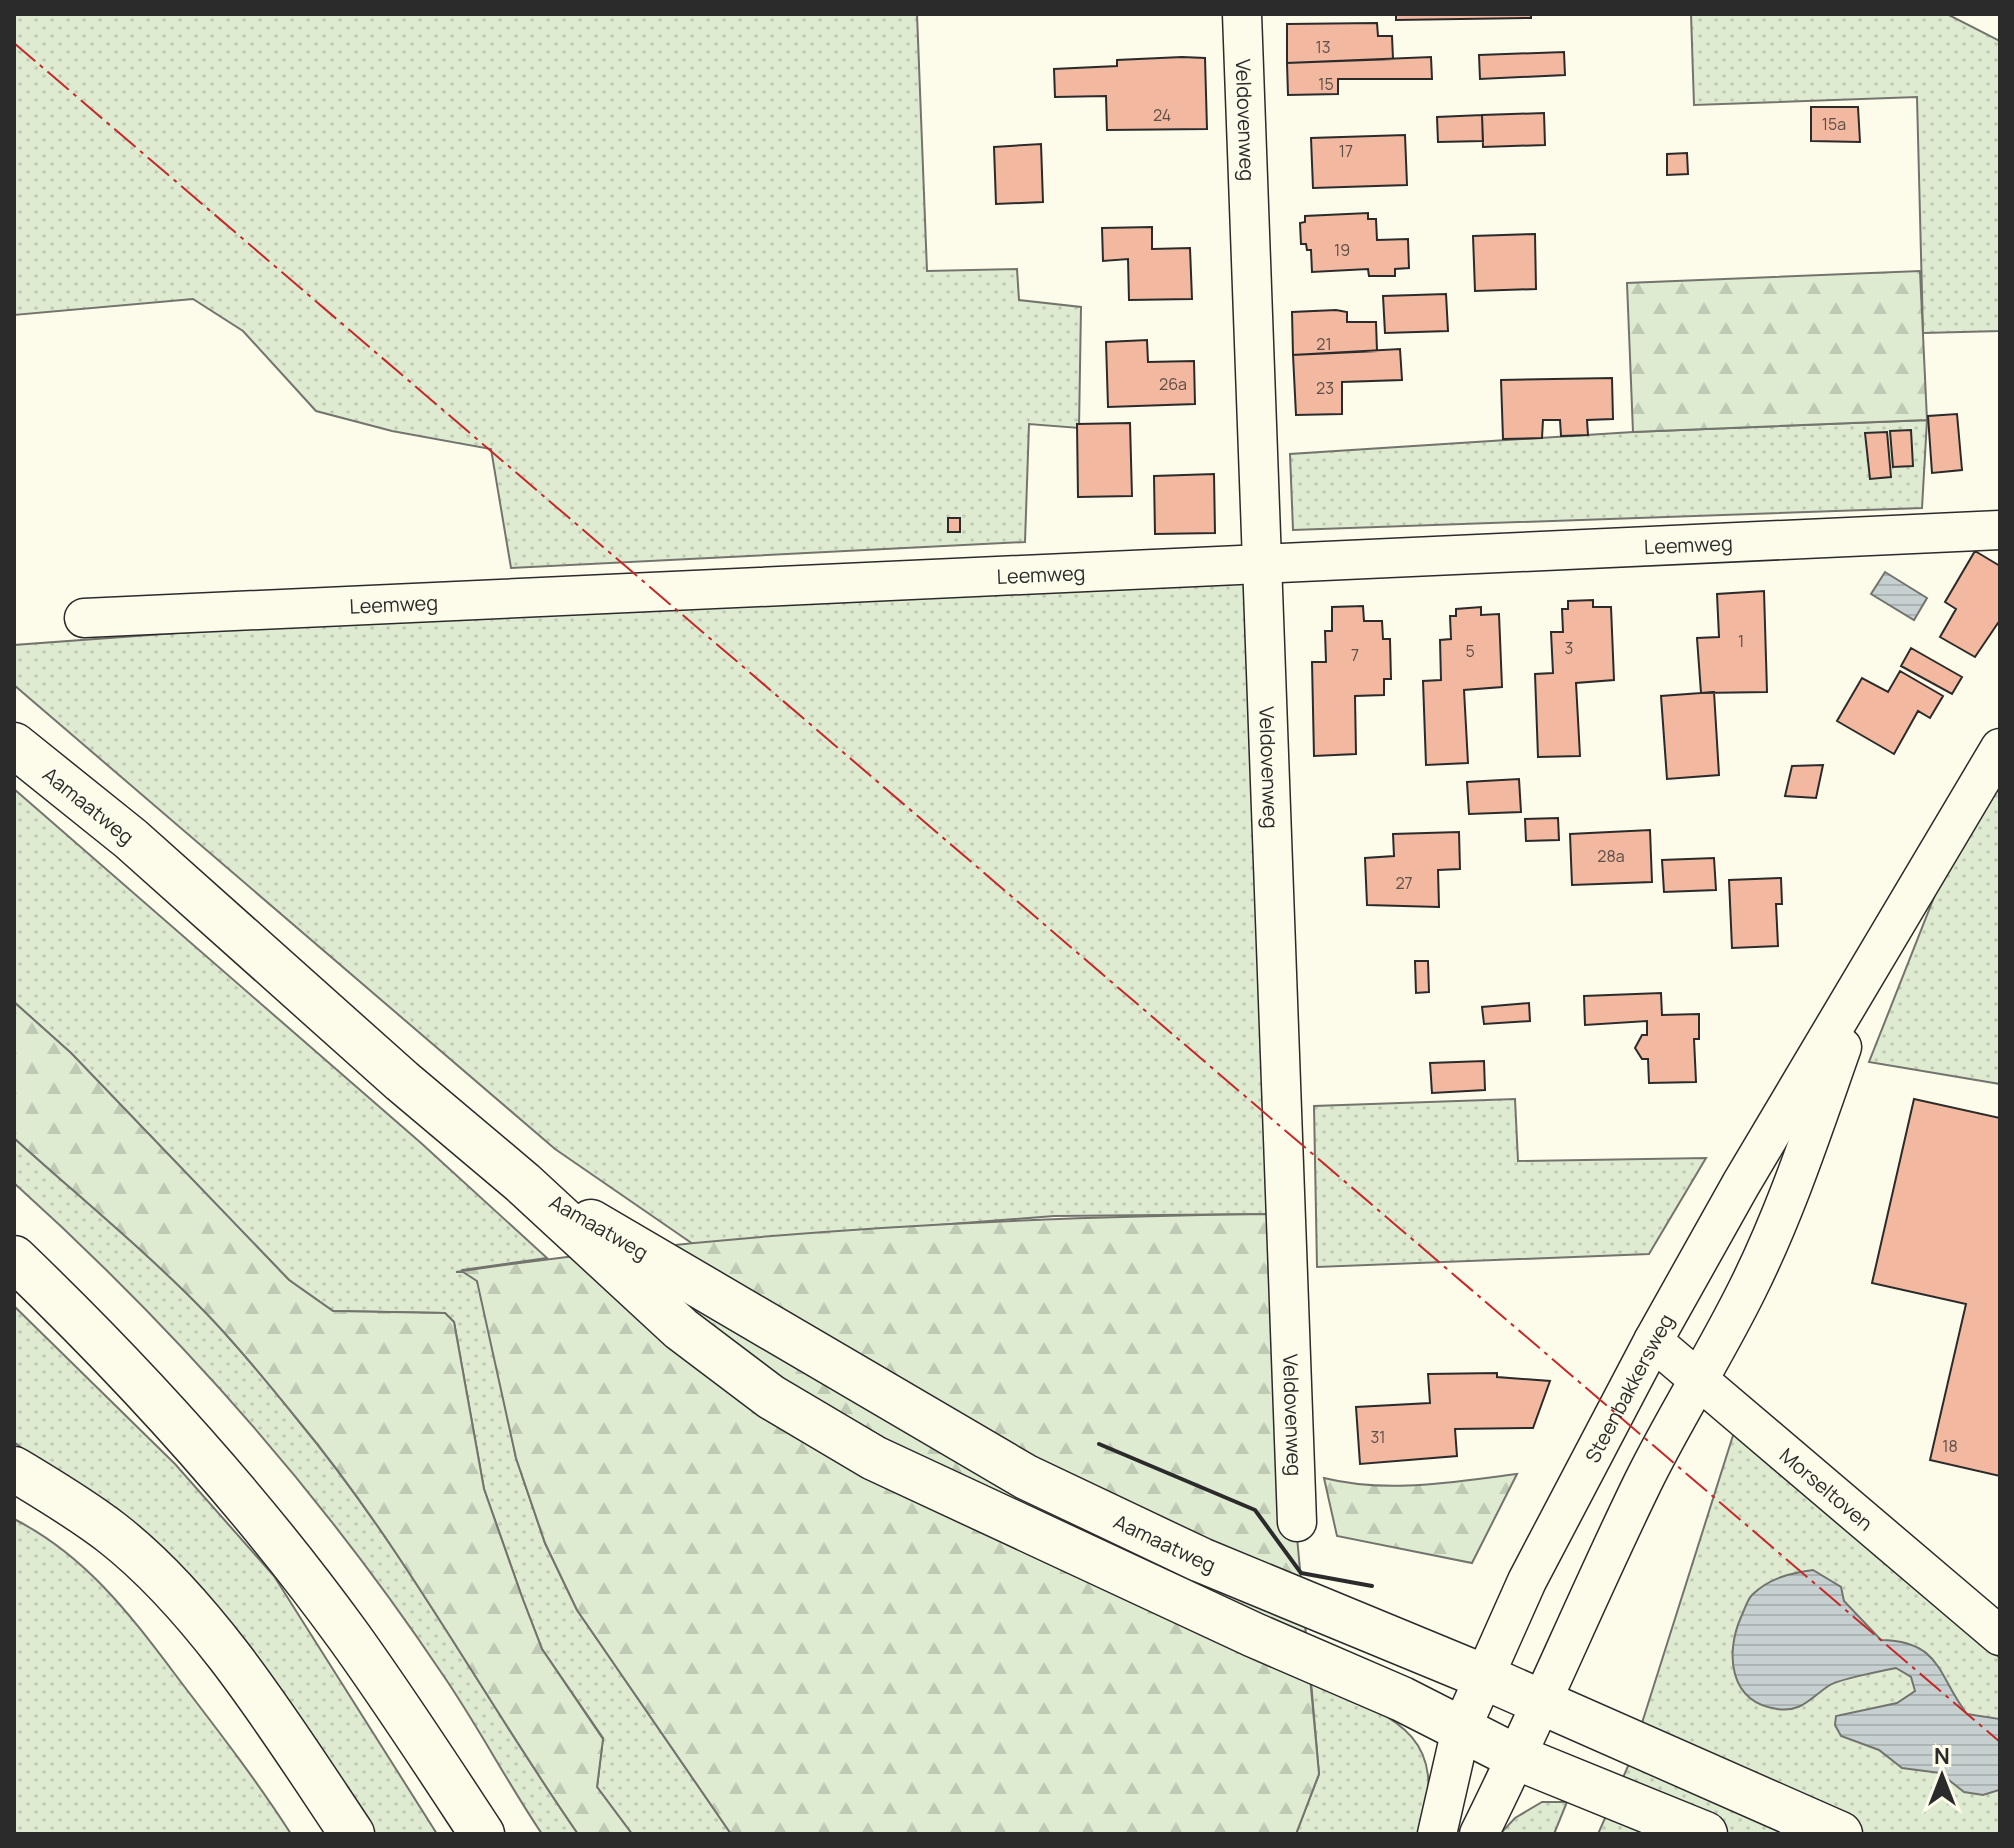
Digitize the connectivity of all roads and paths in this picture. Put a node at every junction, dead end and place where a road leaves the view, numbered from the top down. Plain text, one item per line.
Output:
1 (1242, 14) edge
2 (2000, 530) edge
3 (1263, 563) junction
4 (84, 618) dead end
5 (14, 745) edge
6 (2000, 748) edge
7 (1872, 966) junction
8 (523, 1183) junction
9 (14, 1258) edge
10 (1653, 1341) junction
11 (1698, 1377) junction
12 (14, 1469) edge
13 (1297, 1522) dead end
14 (2000, 1636) edge
15 (1482, 1676) junction
16 (1543, 1704) junction
17 (1461, 1729) junction
18 (1518, 1758) junction
19 (352, 1834) edge
20 (482, 1834) edge
21 (1437, 1834) edge
22 (1479, 1834) edge
23 (1705, 1834) edge
24 (1840, 1834) edge

1 - 3 street, Veldovenweg
2 - 3 street, Leemweg
3 - 4 street, Leemweg
3 - 13 street, Veldovenweg
5 - 8 main road, Aamaatweg
6 - 7 street, Steenbakkersweg
7 - 10 street, Steenbakkersweg
7 - 11 street, Steenbakkersweg
8 - 15 main road, Aamaatweg
8 - 17 main road, Aamaatweg
9 - 20 main road
10 - 11 street, Morseltoven
10 - 15 street, Steenbakkersweg
11 - 14 street, Morseltoven
11 - 16 street, Steenbakkersweg
12 - 19 main road
15 - 16 main road, Aamaatweg
15 - 17 street, Steenbakkersweg
16 - 18 street, Steenbakkersweg
16 - 24 main road, Aamaatweg
17 - 18 main road, Aamaatweg
17 - 21 street, Steenbakkersweg
18 - 22 street, Steenbakkersweg
18 - 23 main road, Aamaatweg

